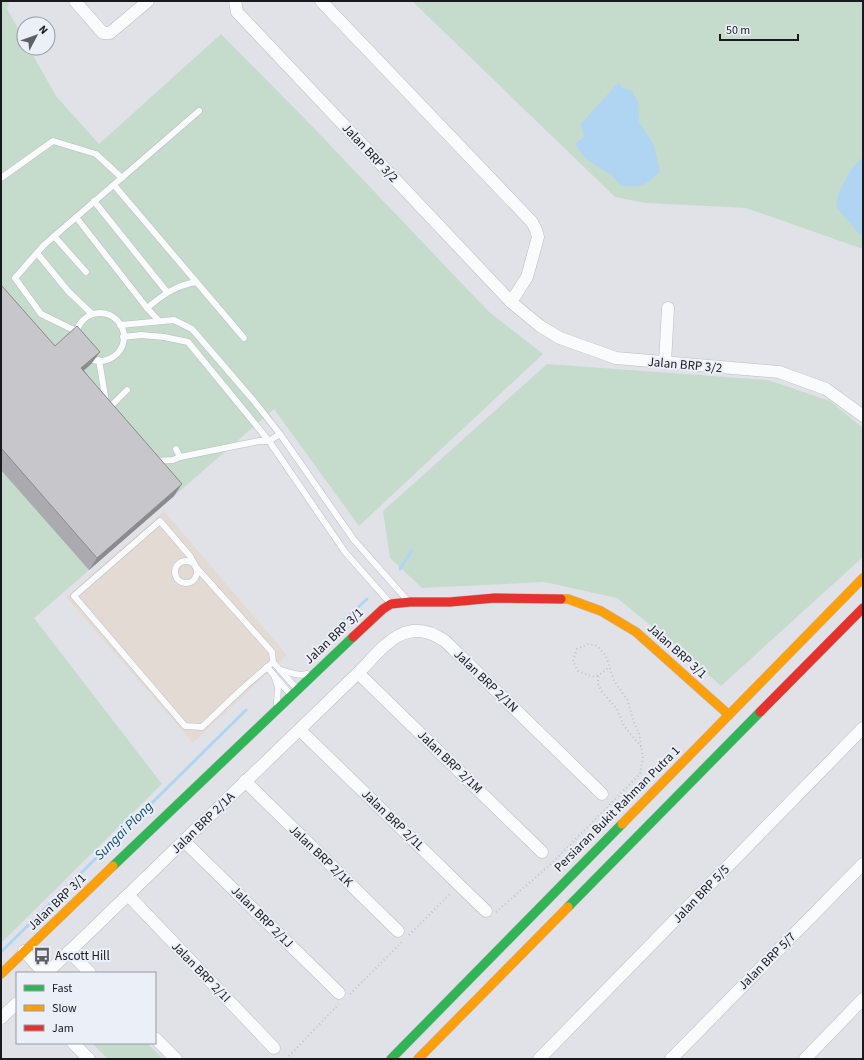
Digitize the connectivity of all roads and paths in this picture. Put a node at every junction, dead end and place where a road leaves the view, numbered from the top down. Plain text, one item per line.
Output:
1 (75, 1) edge
2 (148, 1) edge
3 (235, 1) edge
4 (321, 1) edge
5 (199, 111) dead end
6 (1, 178) edge
7 (122, 178) junction
8 (114, 185) junction
9 (94, 201) junction
10 (76, 218) junction
11 (54, 236) junction
12 (37, 254) junction
13 (86, 272) dead end
14 (196, 282) junction
15 (167, 292) junction
16 (511, 302) junction
17 (147, 308) junction
18 (668, 308) dead end
19 (92, 314) junction
20 (159, 321) junction
21 (120, 324) junction
22 (76, 331) junction
23 (123, 337) junction
24 (244, 338) dead end
25 (99, 360) junction
26 (665, 364) junction
27 (127, 390) dead end
28 (107, 410) junction
29 (112, 416) edge
30 (863, 416) edge
31 (280, 434) junction
32 (269, 441) junction
33 (176, 449) dead end
34 (148, 456) edge
35 (180, 457) junction
36 (863, 578) edge
37 (410, 602) junction
38 (391, 604) junction
39 (863, 608) edge
40 (274, 662) junction
41 (809, 664) junction
42 (267, 667) junction
43 (609, 667) junction
44 (280, 669) junction
45 (313, 673) junction
46 (358, 673) junction
47 (274, 675) junction
48 (598, 676) junction
49 (294, 692) junction
50 (275, 710) junction
51 (729, 715) junction
52 (863, 728) edge
53 (300, 730) junction
54 (727, 747) junction
55 (641, 748) junction
56 (245, 782) junction
57 (602, 794) dead end
58 (184, 841) junction
59 (542, 852) dead end
60 (863, 864) edge
61 (455, 891) dead end
62 (128, 895) junction
63 (488, 914) joint
64 (403, 936) junction
65 (24, 951) junction
66 (69, 951) junction
67 (43, 972) edge
68 (48, 972) edge
69 (89, 972) edge
70 (1, 974) edge
71 (342, 998) junction
72 (863, 999) edge
73 (16, 1004) edge
74 (1, 1018) edge
75 (156, 1039) edge
76 (74, 1044) edge
77 (274, 1048) dead end
78 (89, 1059) edge
79 (176, 1059) edge
80 (286, 1059) edge
81 (391, 1059) edge
82 (418, 1059) edge
83 (539, 1059) edge
84 (671, 1059) edge
85 (805, 1059) edge

1 - 2 street
3 - 16 street, Jalan BRP 3/2
4 - 16 street
5 - 7 lane
6 - 7 lane
7 - 8 lane
8 - 9 lane
8 - 14 lane
9 - 10 lane
9 - 15 lane
10 - 11 lane
10 - 17 lane
11 - 12 lane
11 - 13 lane
12 - 19 lane
12 - 22 lane
14 - 15 lane
14 - 24 lane
15 - 17 lane
16 - 26 street, Jalan BRP 3/2
17 - 20 lane
18 - 26 street
19 - 21 lane
19 - 22 lane
20 - 21 lane
20 - 31 lane
21 - 23 lane
22 - 25 lane
23 - 25 lane
23 - 32 lane
25 - 28 lane
26 - 30 street, Jalan BRP 3/2
27 - 28 lane
28 - 29 lane
31 - 32 lane
31 - 37 lane
32 - 35 lane
32 - 38 lane
33 - 35 lane
34 - 35 lane
36 - 51 main road, Persiaran Bukit Rahman Putra 1
37 - 38 main road, Jalan BRP 3/1
37 - 51 main road, Jalan BRP 3/1
38 - 45 main road, Jalan BRP 3/1
39 - 41 main road
40 - 42 lane
40 - 42 lane
40 - 44 lane
41 - 51 main road
41 - 54 main road
42 - 47 lane
43 - 48 path
43 - 48 path
43 - 55 path
44 - 45 lane
44 - 49 lane
45 - 49 main road, Jalan BRP 3/1
46 - 53 street, Jalan BRP 2/1A
46 - 57 street, Jalan BRP 2/1N
46 - 59 street, Jalan BRP 2/1M
47 - 49 lane
47 - 50 lane
48 - 55 path
49 - 50 main road, Jalan BRP 3/1
50 - 65 main road, Jalan BRP 3/1
51 - 54 main road
51 - 81 main road, Persiaran Bukit Rahman Putra 1
52 - 83 street, Jalan BRP 5/5
53 - 56 street, Jalan BRP 2/1A
53 - 63 street, Jalan BRP 2/1L
54 - 82 main road
55 - 63 path
56 - 58 street, Jalan BRP 2/1A
56 - 64 street, Jalan BRP 2/1K
58 - 62 street, Jalan BRP 2/1A
58 - 71 street, Jalan BRP 2/1J
60 - 84 street, Jalan BRP 5/7
61 - 64 path
62 - 66 street, Jalan BRP 2/1A
62 - 77 street, Jalan BRP 2/1I
64 - 71 path
65 - 67 street
65 - 70 main road, Jalan BRP 3/1
66 - 68 street, Jalan BRP 2/1A
66 - 69 street
71 - 80 path
72 - 85 street
73 - 74 street
75 - 79 street
76 - 78 street

